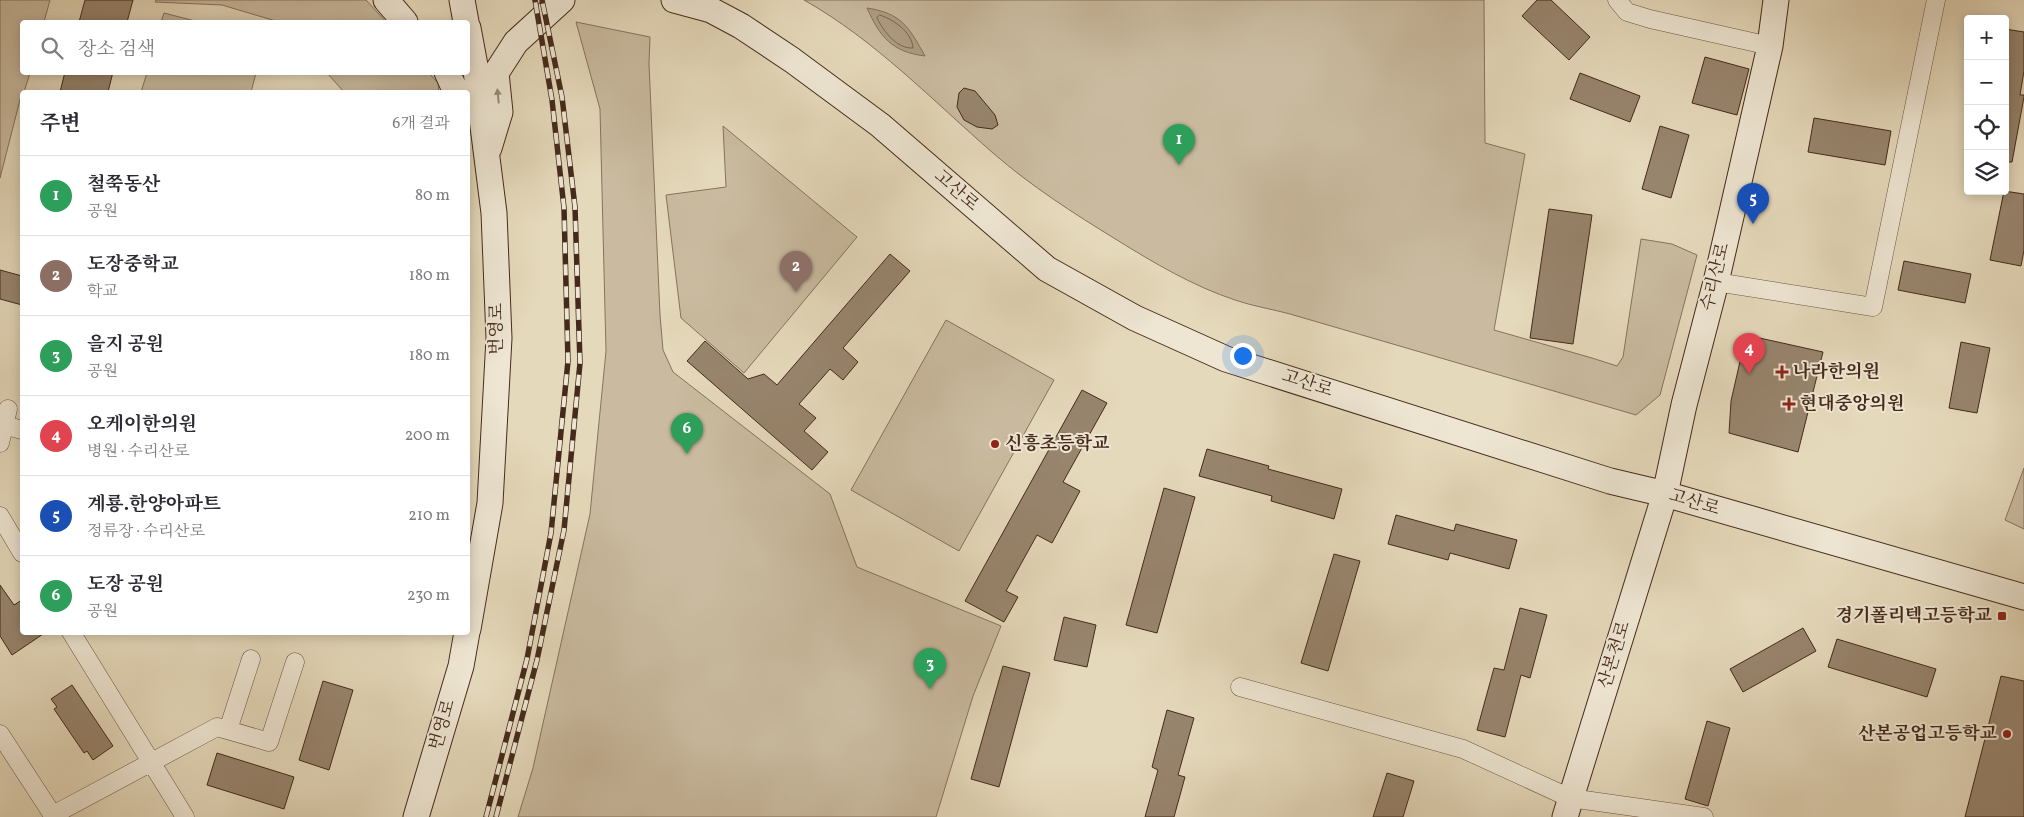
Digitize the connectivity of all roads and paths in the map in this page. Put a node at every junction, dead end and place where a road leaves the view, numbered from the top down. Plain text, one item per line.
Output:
1 (386, 0) edge
2 (462, 0) edge
3 (562, 0) edge
4 (674, 0) edge
5 (1617, 0) edge
6 (1776, 0) edge
7 (1936, 0) edge
8 (403, 20) edge
9 (466, 20) edge
10 (470, 39) edge
11 (1770, 46) junction
12 (449, 75) edge
13 (455, 90) edge
14 (470, 123) edge
15 (486, 160) junction
16 (1716, 282) junction
17 (20, 428) edge
18 (0, 443) edge
19 (1665, 494) junction
20 (0, 516) edge
21 (20, 550) edge
22 (2024, 597) edge
23 (470, 614) edge
24 (73, 635) edge
25 (466, 635) edge
26 (251, 659) dead end
27 (295, 662) dead end
28 (1240, 687) dead end
29 (228, 730) junction
30 (0, 734) edge
31 (150, 762) junction
32 (1567, 808) edge
33 (53, 816) edge
34 (185, 817) edge
35 (416, 817) edge
36 (1704, 817) edge

1 - 8 street
2 - 9 street
15 -> 3 street
4 - 19 street, 고산로
5 - 11 street
6 - 11 street, 수리산로
7 - 16 street
10 - 15 street, 번영로
11 - 16 street, 수리산로
12 - 13 street
14 - 15 street
15 - 23 street, 번영로
16 - 19 street, 수리산로
17 - 18 street
19 - 22 street, 고산로
19 - 32 street, 산본천로
20 - 21 street
24 - 31 street
25 - 35 street, 번영로
26 - 29 street
27 - 29 street
28 - 32 street
29 - 31 street
30 - 33 street
31 - 33 street
31 - 34 street
32 - 36 street

